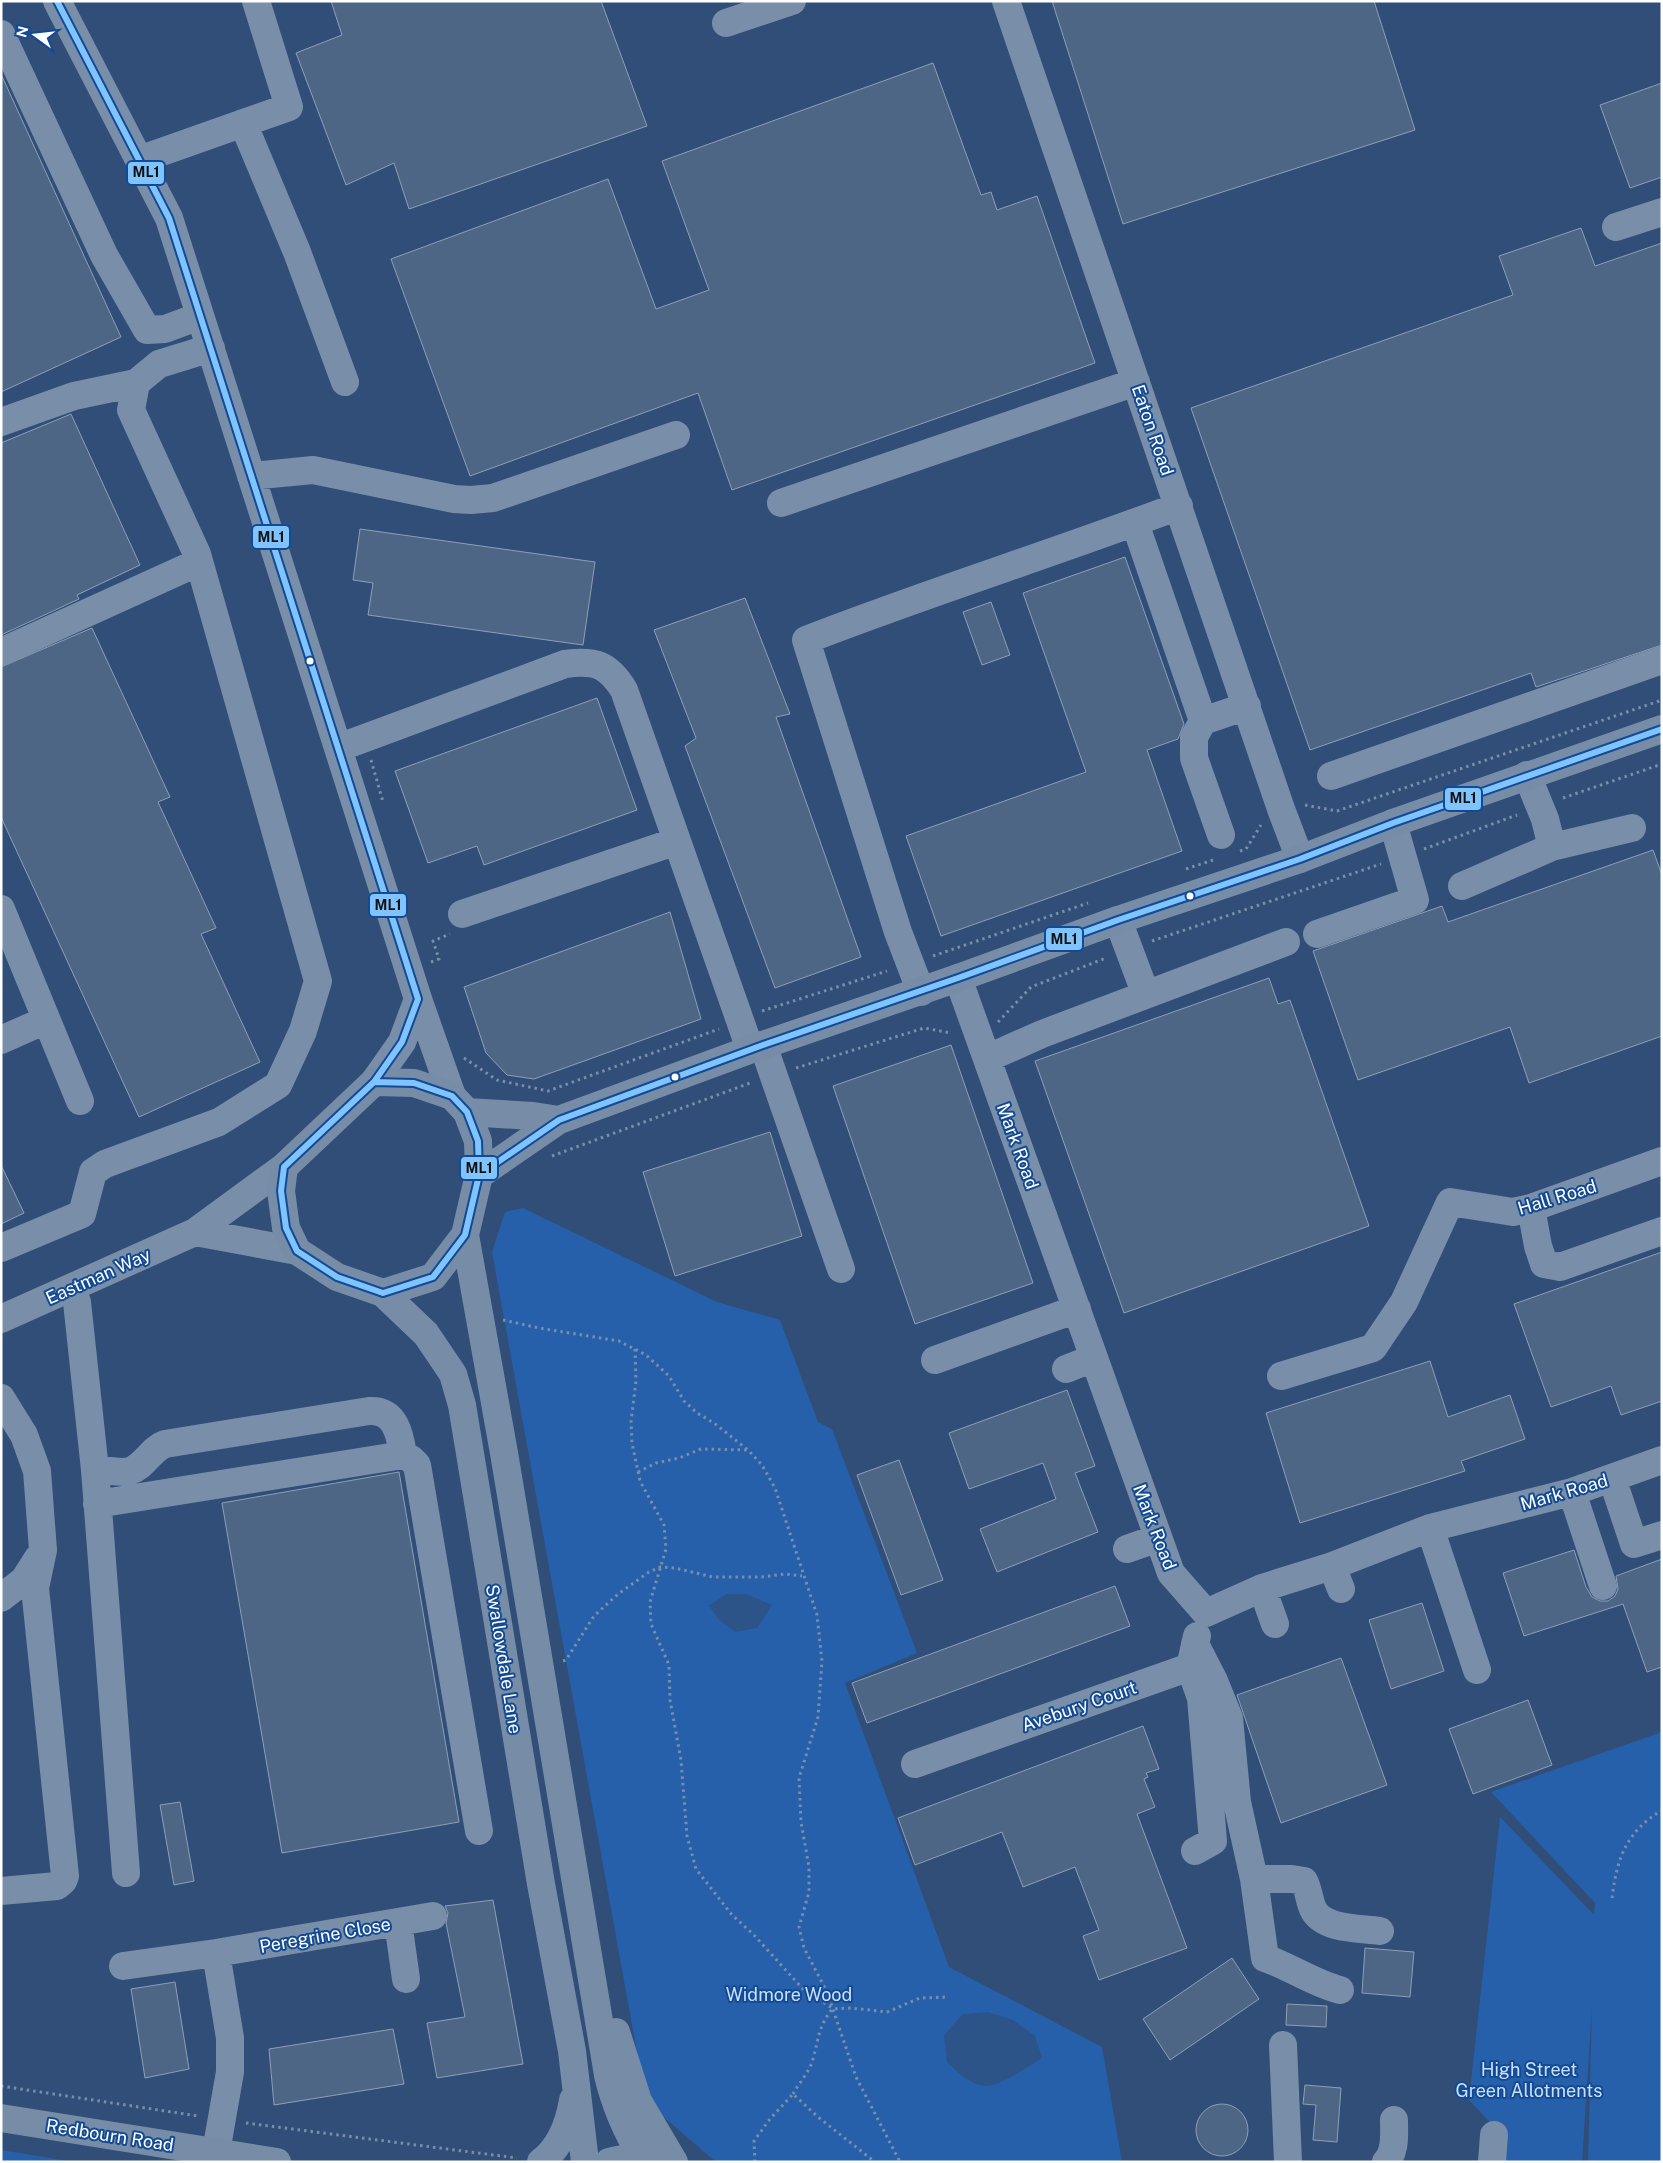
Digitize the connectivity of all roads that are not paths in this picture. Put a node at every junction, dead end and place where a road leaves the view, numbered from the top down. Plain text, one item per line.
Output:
1 (57, 1) edge
2 (256, 1) edge
3 (792, 1) edge
4 (1006, 1) edge
5 (726, 23) dead end
6 (1, 34) edge
7 (243, 123) junction
8 (139, 160) junction
9 (1662, 212) edge
10 (1616, 227) dead end
11 (200, 316) junction
12 (211, 348) junction
13 (345, 382) dead end
14 (1136, 382) junction
15 (136, 383) junction
16 (1, 422) edge
17 (676, 435) dead end
18 (251, 476) junction
19 (781, 503) dead end
20 (1179, 506) junction
21 (1135, 523) junction
22 (199, 562) junction
23 (1, 652) edge
24 (1662, 660) edge
25 (1247, 706) junction
26 (1203, 721) junction
27 (1662, 729) edge
28 (338, 748) junction
29 (1527, 775) junction
30 (1331, 776) dead end
31 (1392, 823) junction
32 (1632, 828) dead end
33 (1221, 835) dead end
34 (677, 841) junction
35 (1552, 847) junction
36 (1300, 859) junction
37 (1462, 886) dead end
38 (1, 909) edge
39 (462, 914) dead end
40 (1118, 920) junction
41 (1317, 934) dead end
42 (1286, 942) dead end
43 (958, 978) junction
44 (921, 992) junction
45 (1146, 995) junction
46 (418, 999) junction
47 (46, 1020) junction
48 (1, 1040) edge
49 (756, 1047) junction
50 (988, 1058) junction
51 (374, 1082) junction
52 (80, 1101) dead end
53 (460, 1104) junction
54 (559, 1120) junction
55 (1662, 1161) edge
56 (284, 1167) junction
57 (479, 1175) junction
58 (1531, 1208) junction
59 (1662, 1231) edge
60 (195, 1232) junction
61 (465, 1235) junction
62 (1, 1248) edge
63 (297, 1251) junction
64 (841, 1269) dead end
65 (72, 1288) junction
66 (383, 1293) junction
67 (1077, 1309) junction
68 (1, 1319) edge
69 (1094, 1358) junction
70 (935, 1360) dead end
71 (1066, 1369) dead end
72 (1281, 1376) dead end
73 (1, 1398) edge
74 (13, 1437) edge
75 (403, 1455) junction
76 (1662, 1460) edge
77 (95, 1470) junction
78 (1612, 1478) junction
79 (1572, 1492) junction
80 (97, 1504) junction
81 (1430, 1528) junction
82 (1662, 1535) edge
83 (1158, 1538) junction
84 (1126, 1549) dead end
85 (43, 1550) junction
86 (1603, 1586) dead end
87 (1262, 1588) junction
88 (1, 1598) edge
89 (1206, 1613) junction
90 (1275, 1624) dead end
91 (1192, 1656) junction
92 (1477, 1670) dead end
93 (915, 1764) dead end
94 (479, 1831) dead end
95 (1195, 1851) dead end
96 (126, 1873) dead end
97 (1254, 1879) junction
98 (578, 1888) junction
99 (1, 1891) edge
100 (433, 1916) dead end
101 (398, 1922) junction
102 (1380, 1931) dead end
103 (216, 1953) junction
104 (123, 1966) dead end
105 (406, 1979) dead end
106 (1340, 1990) dead end
107 (1283, 2045) dead end
108 (572, 2051) junction
109 (1, 2118) edge
110 (1394, 2120) dead end
111 (1494, 2135) dead end
112 (216, 2152) junction
113 (539, 2155) edge
114 (651, 2160) edge
115 (277, 2162) edge
116 (585, 2162) edge
117 (609, 2162) edge
118 (674, 2162) edge
119 (1288, 2162) edge
120 (1386, 2162) edge
121 (1492, 2162) edge

1 - 8 street
2 - 7 street
3 - 5 street
4 - 14 street, Eaton Road
6 - 11 street
7 - 8 street
7 - 13 street
8 - 11 street
9 - 10 street
11 - 12 street
12 - 15 street
12 - 18 street
14 - 19 street
14 - 20 street, Eaton Road
15 - 16 street
15 - 22 street
17 - 18 street
18 - 28 street
20 - 21 street
20 - 25 street, Eaton Road
21 - 26 street
21 - 44 street
22 - 23 street
22 - 62 street
24 - 30 street
25 - 26 street
25 - 36 street, Eaton Road
26 - 33 street
27 - 29 main road
28 - 34 street
28 - 46 street
29 - 31 main road
29 - 35 street
31 - 36 main road
31 - 41 street
32 - 35 street
34 - 39 street
34 - 49 street
35 - 37 street
36 - 40 main road
38 - 47 street
40 - 43 main road
40 - 45 street
42 - 45 street
43 - 44 main road
43 - 50 street, Mark Road
44 - 49 main road
45 - 50 street
46 - 51 street
46 - 53 street
47 - 48 street
47 - 52 street
49 - 54 main road
49 - 64 street
50 - 67 street, Mark Road
51 - 53 main road
51 - 56 main road
53 - 54 main road
53 - 57 main road
54 - 57 main road
55 - 58 street, Hall Road
56 - 60 street, Eastman Way
56 - 63 main road
57 - 61 main road
58 - 59 street
58 - 72 street, Hall Road
60 - 63 street
60 - 65 street, Eastman Way
61 - 66 main road
61 - 98 main road, Swallowdale Lane
63 - 66 main road
65 - 68 street, Eastman Way
65 - 77 street
66 - 108 main road, Swallowdale Lane
67 - 69 street, Mark Road
67 - 70 street
69 - 71 street
69 - 83 street, Mark Road
73 - 74 street
74 - 85 street
75 - 77 street
75 - 80 street
75 - 94 street
76 - 78 street, Mark Road
77 - 80 street
78 - 79 street, Mark Road
78 - 82 street
79 - 81 street, Mark Road
79 - 86 street
80 - 96 street
81 - 87 street, Mark Road
81 - 92 street
83 - 84 street
83 - 89 street, Mark Road
85 - 88 street
85 - 99 street
87 - 89 street, Mark Road
87 - 90 street
89 - 91 street
91 - 93 street, Avebury Court
91 - 95 street
91 - 97 street
97 - 102 street
97 - 106 street
98 - 114 main road, Swallowdale Lane
98 - 118 main road, Swallowdale Lane
100 - 101 street, Peregrine Close
101 - 103 street, Peregrine Close
101 - 105 street
103 - 104 street, Peregrine Close
103 - 112 street
107 - 119 street
108 - 113 main road, Swallowdale Lane
108 - 116 main road, Swallowdale Lane
109 - 112 main road, Redbourn Road
110 - 120 street
111 - 121 street
112 - 115 main road, Redbourn Road
114 - 117 main road

